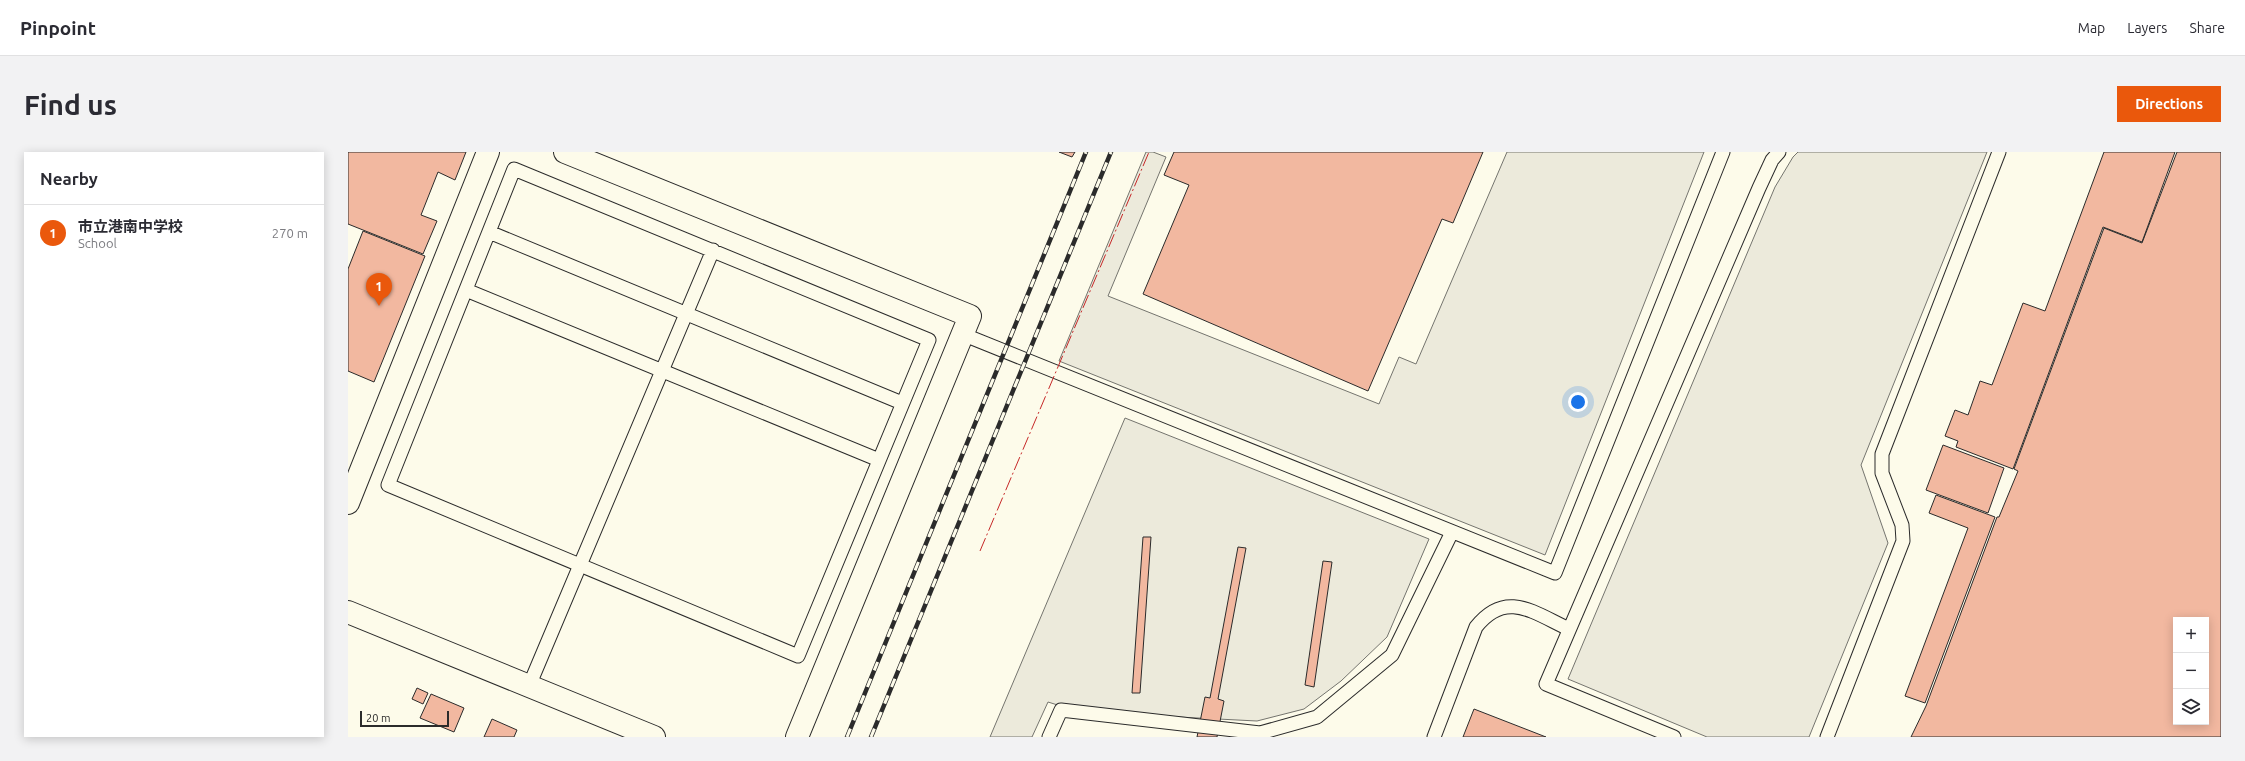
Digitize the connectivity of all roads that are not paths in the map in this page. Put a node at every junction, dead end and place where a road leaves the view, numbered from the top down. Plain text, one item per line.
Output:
1 (488, 152) edge
2 (564, 152) edge
3 (1723, 152) edge
4 (1779, 152) edge
5 (1999, 152) edge
6 (489, 232) junction
7 (713, 250) junction
8 (466, 290) junction
9 (685, 315) junction
10 (962, 334) junction
11 (662, 370) junction
12 (902, 403) junction
13 (879, 460) junction
14 (348, 503) edge
15 (1452, 532) junction
16 (580, 566) junction
17 (348, 612) edge
18 (1569, 629) junction
19 (529, 686) junction
20 (654, 737) edge
21 (797, 737) edge
22 (1049, 737) edge
23 (1434, 737) edge
24 (1674, 737) edge
25 (1827, 737) edge

1 - 14 street
2 - 10 street
3 - 15 lane
4 - 18 lane
5 - 25 lane
6 - 7 lane
6 - 8 lane
6 - 9 lane
7 - 9 lane
7 - 12 lane
8 - 11 lane
8 - 16 lane
9 - 11 lane
9 - 12 lane
10 - 15 lane
10 - 21 street
11 - 13 lane
11 - 16 lane
12 - 13 lane
13 - 16 lane
15 - 22 lane
16 - 19 lane
17 - 19 street
18 - 23 lane
18 - 24 lane
19 - 20 street

